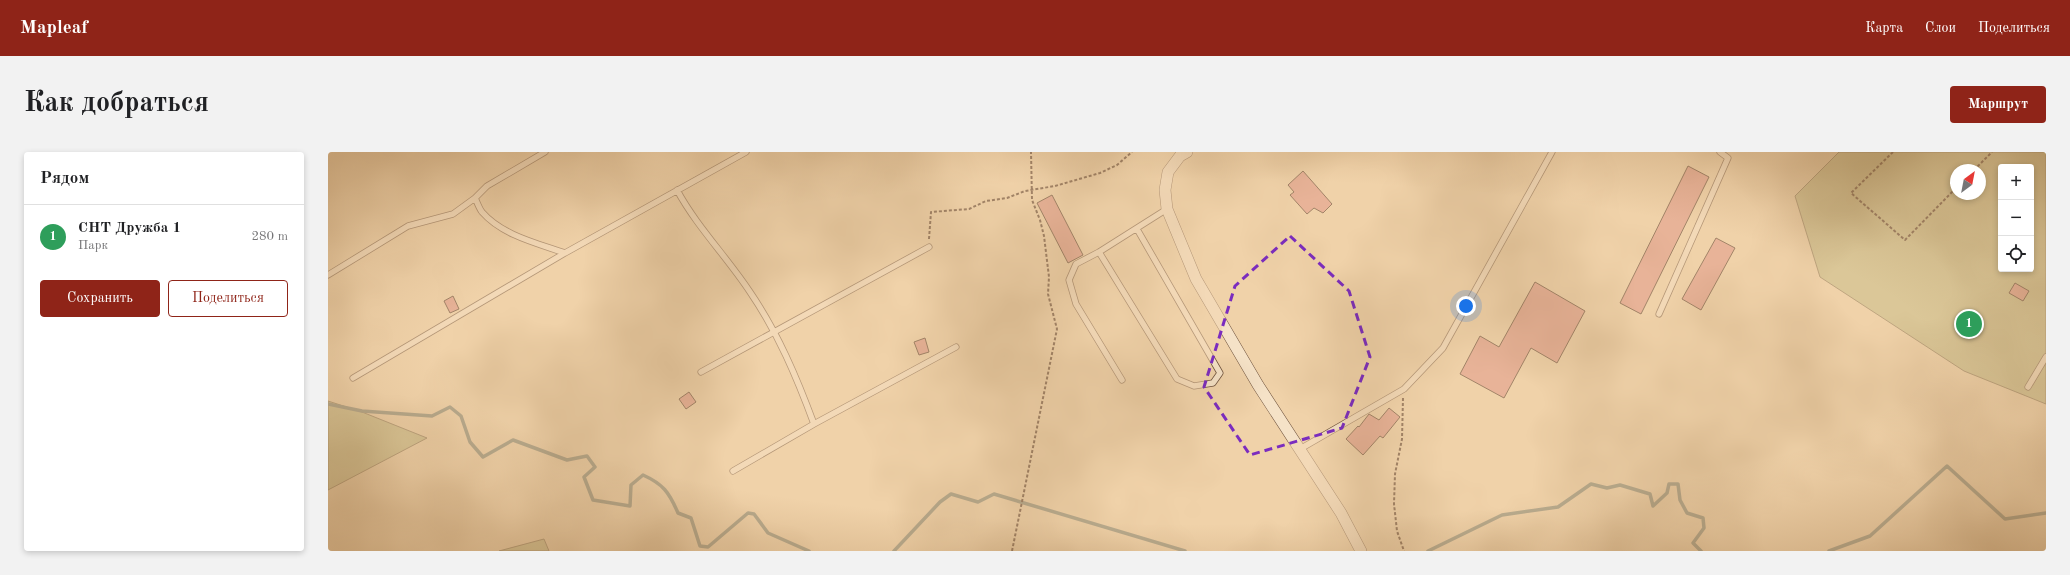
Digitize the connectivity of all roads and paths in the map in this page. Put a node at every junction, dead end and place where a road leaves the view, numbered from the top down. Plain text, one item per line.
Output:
1 (545, 152) edge
2 (746, 152) edge
3 (1031, 152) edge
4 (1132, 152) edge
5 (1552, 152) edge
6 (1720, 152) edge
7 (1893, 152) edge
8 (1992, 152) edge
9 (1181, 153) edge
10 (1980, 164) edge
11 (677, 190) junction
12 (1031, 190) junction
13 (1950, 194) edge
14 (475, 198) junction
15 (1167, 209) junction
16 (1137, 229) junction
17 (929, 247) joint
18 (1099, 252) junction
19 (565, 253) junction
20 (328, 275) edge
21 (1659, 314) dead end
22 (774, 330) junction
23 (956, 347) dead end
24 (2046, 357) edge
25 (701, 372) dead end
26 (353, 378) dead end
27 (1122, 380) dead end
28 (2028, 387) dead end
29 (1404, 389) junction
30 (814, 424) junction
31 (1300, 449) junction
32 (733, 471) dead end
33 (1012, 551) edge
34 (1361, 551) edge
35 (1404, 551) edge

1 - 14 lane
2 - 11 lane
3 - 12 path
4 - 12 path
5 - 29 lane
6 - 21 lane
7 - 13 path
8 - 10 path
9 - 15 street
11 - 19 lane
11 - 22 lane
12 - 17 path
12 - 33 path
14 - 19 lane
14 - 20 lane
15 - 16 lane
15 - 31 street
16 - 18 lane
16 - 18 lane
17 - 22 lane
18 - 27 lane
19 - 26 lane
22 - 25 lane
22 - 30 lane
23 - 30 lane
24 - 28 lane
29 - 31 lane
29 - 35 path
30 - 32 lane
31 - 34 street

